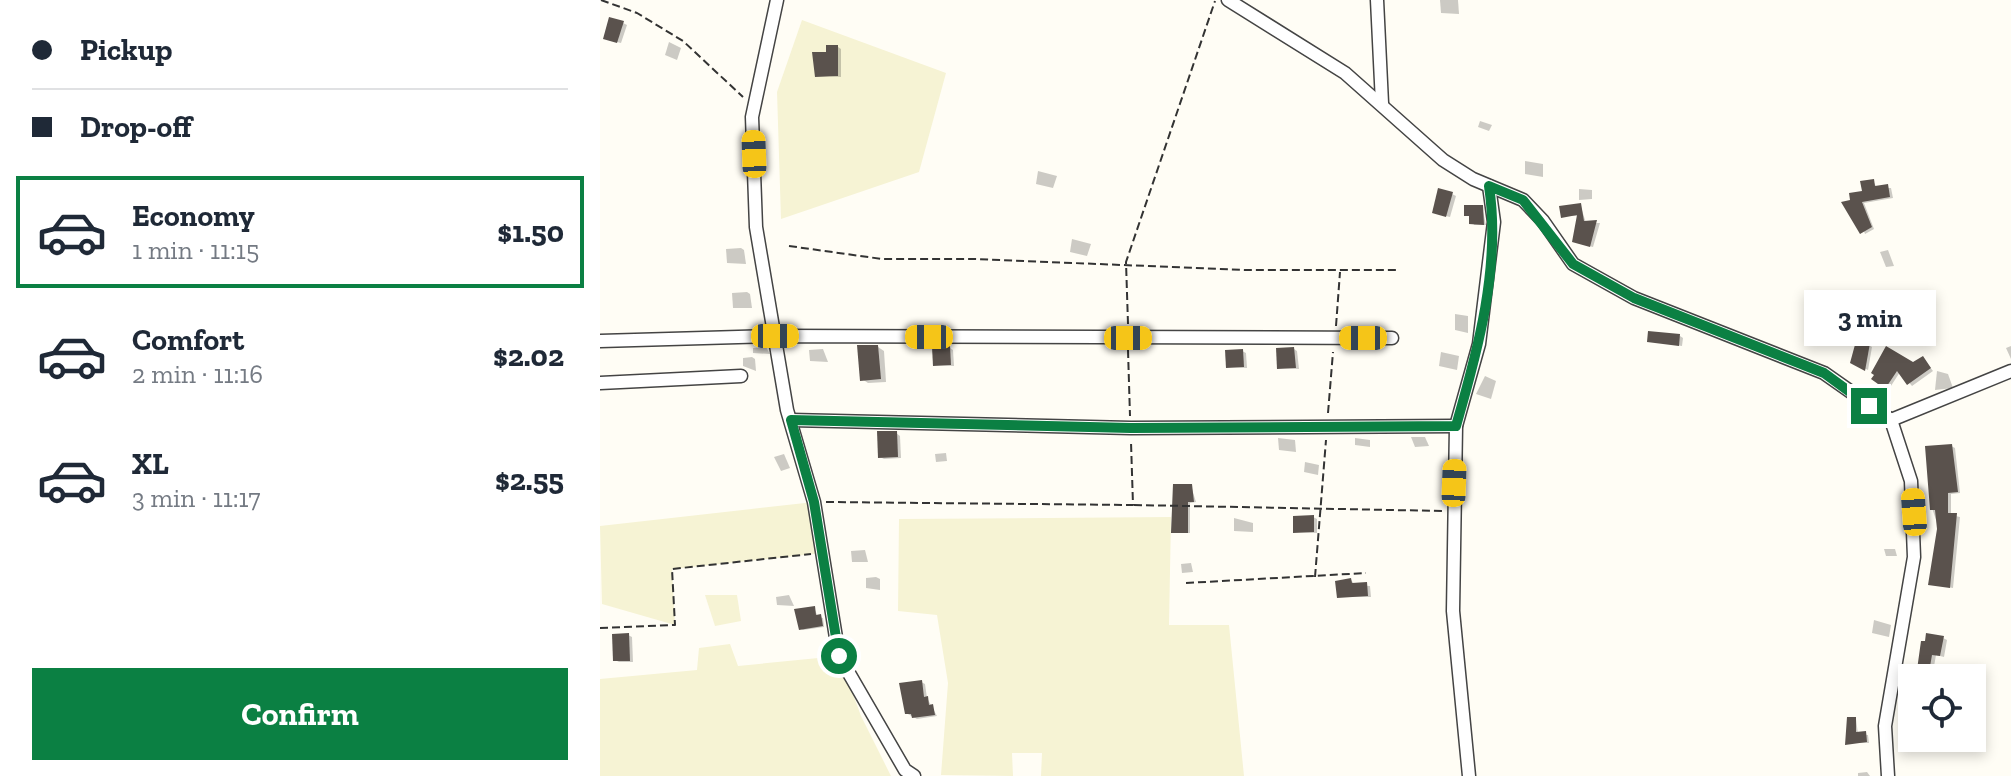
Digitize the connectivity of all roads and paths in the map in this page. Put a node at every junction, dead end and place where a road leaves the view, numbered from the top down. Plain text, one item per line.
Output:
1 (601, 0) edge
2 (777, 0) edge
3 (1228, 0) edge
4 (1377, 0) edge
5 (1382, 103) junction
6 (752, 117) junction
7 (1489, 186) junction
8 (789, 246) dead end
9 (1398, 270) dead end
10 (775, 336) junction
11 (1392, 338) dead end
12 (600, 341) edge
13 (2011, 371) edge
14 (741, 376) dead end
15 (600, 383) edge
16 (791, 420) junction
17 (1891, 420) junction
18 (1456, 426) junction
19 (1133, 505) dead end
20 (1453, 512) junction
21 (823, 553) junction
22 (1366, 573) dead end
23 (1186, 583) dead end
24 (600, 628) edge
25 (914, 776) edge
26 (1469, 776) edge
27 (1888, 776) edge

1 - 6 path
2 - 6 street
3 - 5 street
4 - 5 street
5 - 7 street
6 - 10 street
7 - 17 street
7 - 18 street
8 - 9 path
10 - 11 street
10 - 12 street
10 - 16 street
13 - 17 street
14 - 15 street
16 - 18 street
16 - 21 street
17 - 27 street
18 - 20 street
19 - 20 path
20 - 26 street
21 - 24 path
21 - 25 street
22 - 23 path

